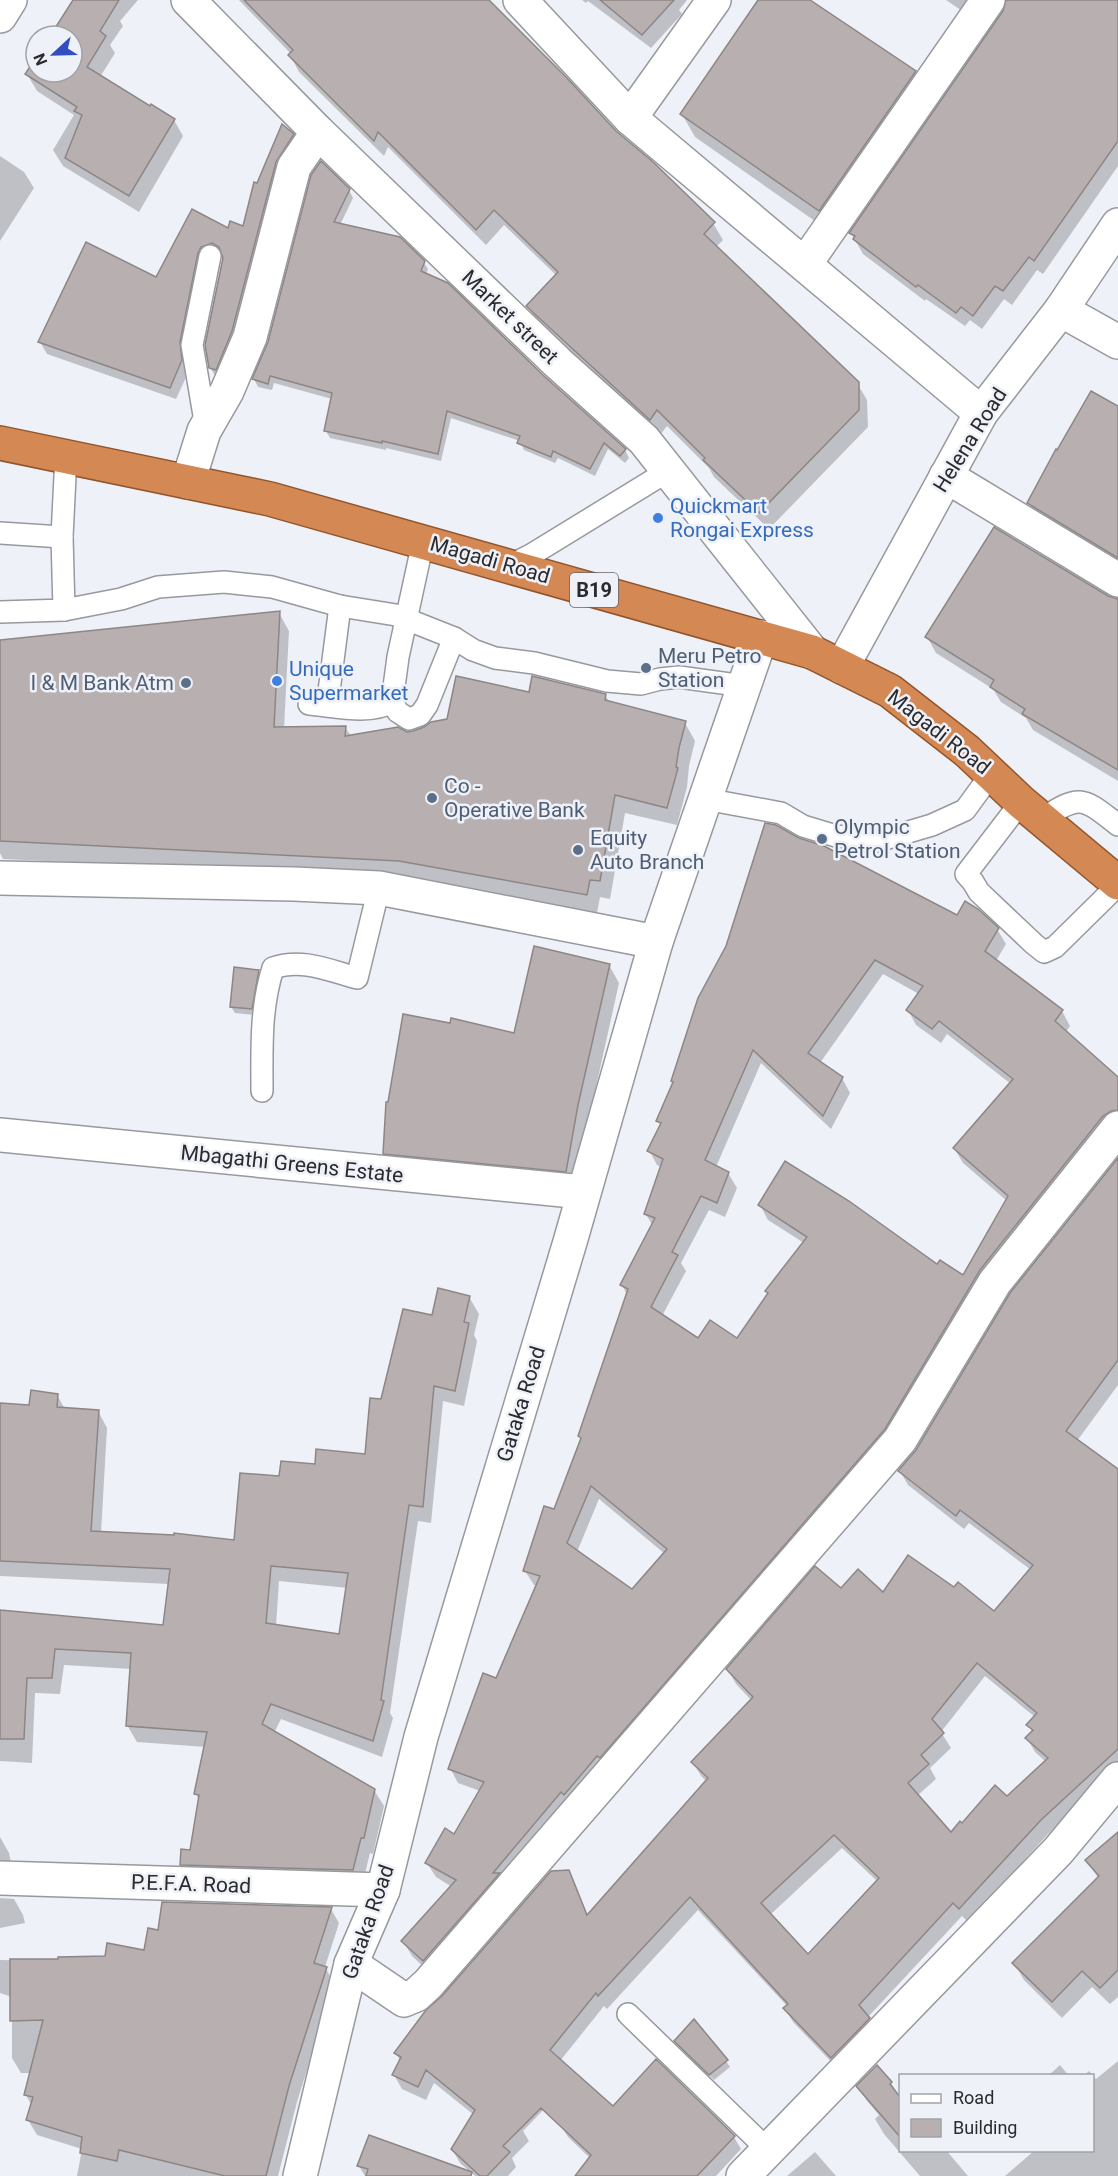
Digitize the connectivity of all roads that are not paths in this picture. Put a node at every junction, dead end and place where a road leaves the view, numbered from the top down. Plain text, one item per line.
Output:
1 (10, 0) edge
2 (188, 0) edge
3 (520, 0) edge
4 (714, 0) edge
5 (988, 0) edge
6 (0, 16) edge
7 (630, 118) junction
8 (318, 132) junction
9 (1118, 225) edge
10 (210, 256) dead end
11 (805, 264) junction
12 (1061, 310) junction
13 (1118, 342) edge
14 (981, 413) junction
15 (206, 427) junction
16 (0, 443) edge
17 (66, 456) junction
18 (668, 471) junction
19 (946, 476) junction
20 (188, 482) junction
21 (0, 533) edge
22 (62, 537) junction
23 (423, 542) junction
24 (509, 566) junction
25 (1118, 580) edge
26 (340, 606) junction
27 (64, 610) junction
28 (0, 612) edge
29 (405, 619) junction
30 (761, 637) junction
31 (454, 638) junction
32 (812, 652) junction
33 (842, 667) junction
34 (744, 686) junction
35 (392, 702) junction
36 (309, 704) dead end
37 (332, 706) junction
38 (992, 773) junction
39 (705, 799) junction
40 (1031, 810) junction
41 (1118, 825) edge
42 (0, 878) edge
43 (1118, 884) edge
44 (379, 888) junction
45 (656, 942) junction
46 (262, 1091) dead end
47 (1118, 1128) edge
48 (0, 1135) edge
49 (583, 1192) junction
50 (1118, 1779) edge
51 (0, 1878) edge
52 (382, 1890) junction
53 (351, 1964) junction
54 (628, 2014) dead end
55 (768, 2150) junction
56 (300, 2176) edge
57 (743, 2176) edge

1 - 6 street
2 - 8 street, Market street
3 - 7 street
4 - 7 street
5 - 11 street
7 - 11 street
8 - 15 street
8 - 18 street, Market street
9 - 12 street, Helena Road
10 - 15 lane
11 - 14 street
12 - 13 street
12 - 14 street, Helena Road
14 - 19 street, Helena Road
15 - 20 street
16 - 17 highway, Magadi Road / B19
17 - 20 highway, Magadi Road / B19
17 - 22 lane
18 - 24 lane
18 - 32 street, Market street
19 - 25 street
19 - 33 street, Helena Road
20 - 23 highway, Magadi Road / B19
21 - 22 lane
22 - 27 lane
23 - 24 highway, Magadi Road / B19
23 - 29 lane
24 - 30 highway, Magadi Road / B19
26 - 27 lane
26 - 29 lane
26 - 37 lane
27 - 28 lane
29 - 31 lane
29 - 35 lane
30 - 32 highway, Magadi Road / B19
30 - 34 street, Gataka Road
31 - 34 lane
31 - 35 lane
32 - 33 highway, Magadi Road / B19
33 - 38 highway, Magadi Road / B19
34 - 39 street, Gataka Road
35 - 37 lane
36 - 37 lane
38 - 39 lane
38 - 40 highway, Magadi Road / B19
39 - 45 street, Gataka Road
40 - 41 lane
40 - 43 highway, Magadi Road / B19
40 - 43 lane
42 - 44 street
44 - 45 street
44 - 46 lane
45 - 49 street, Gataka Road
47 - 53 street
48 - 49 street, Mbagathi Greens Estate
49 - 52 street, Gataka Road
50 - 55 street
51 - 52 street, P.E.F.A. Road
52 - 53 street, Gataka Road
53 - 56 street, Gataka Road
54 - 55 lane
55 - 57 street

